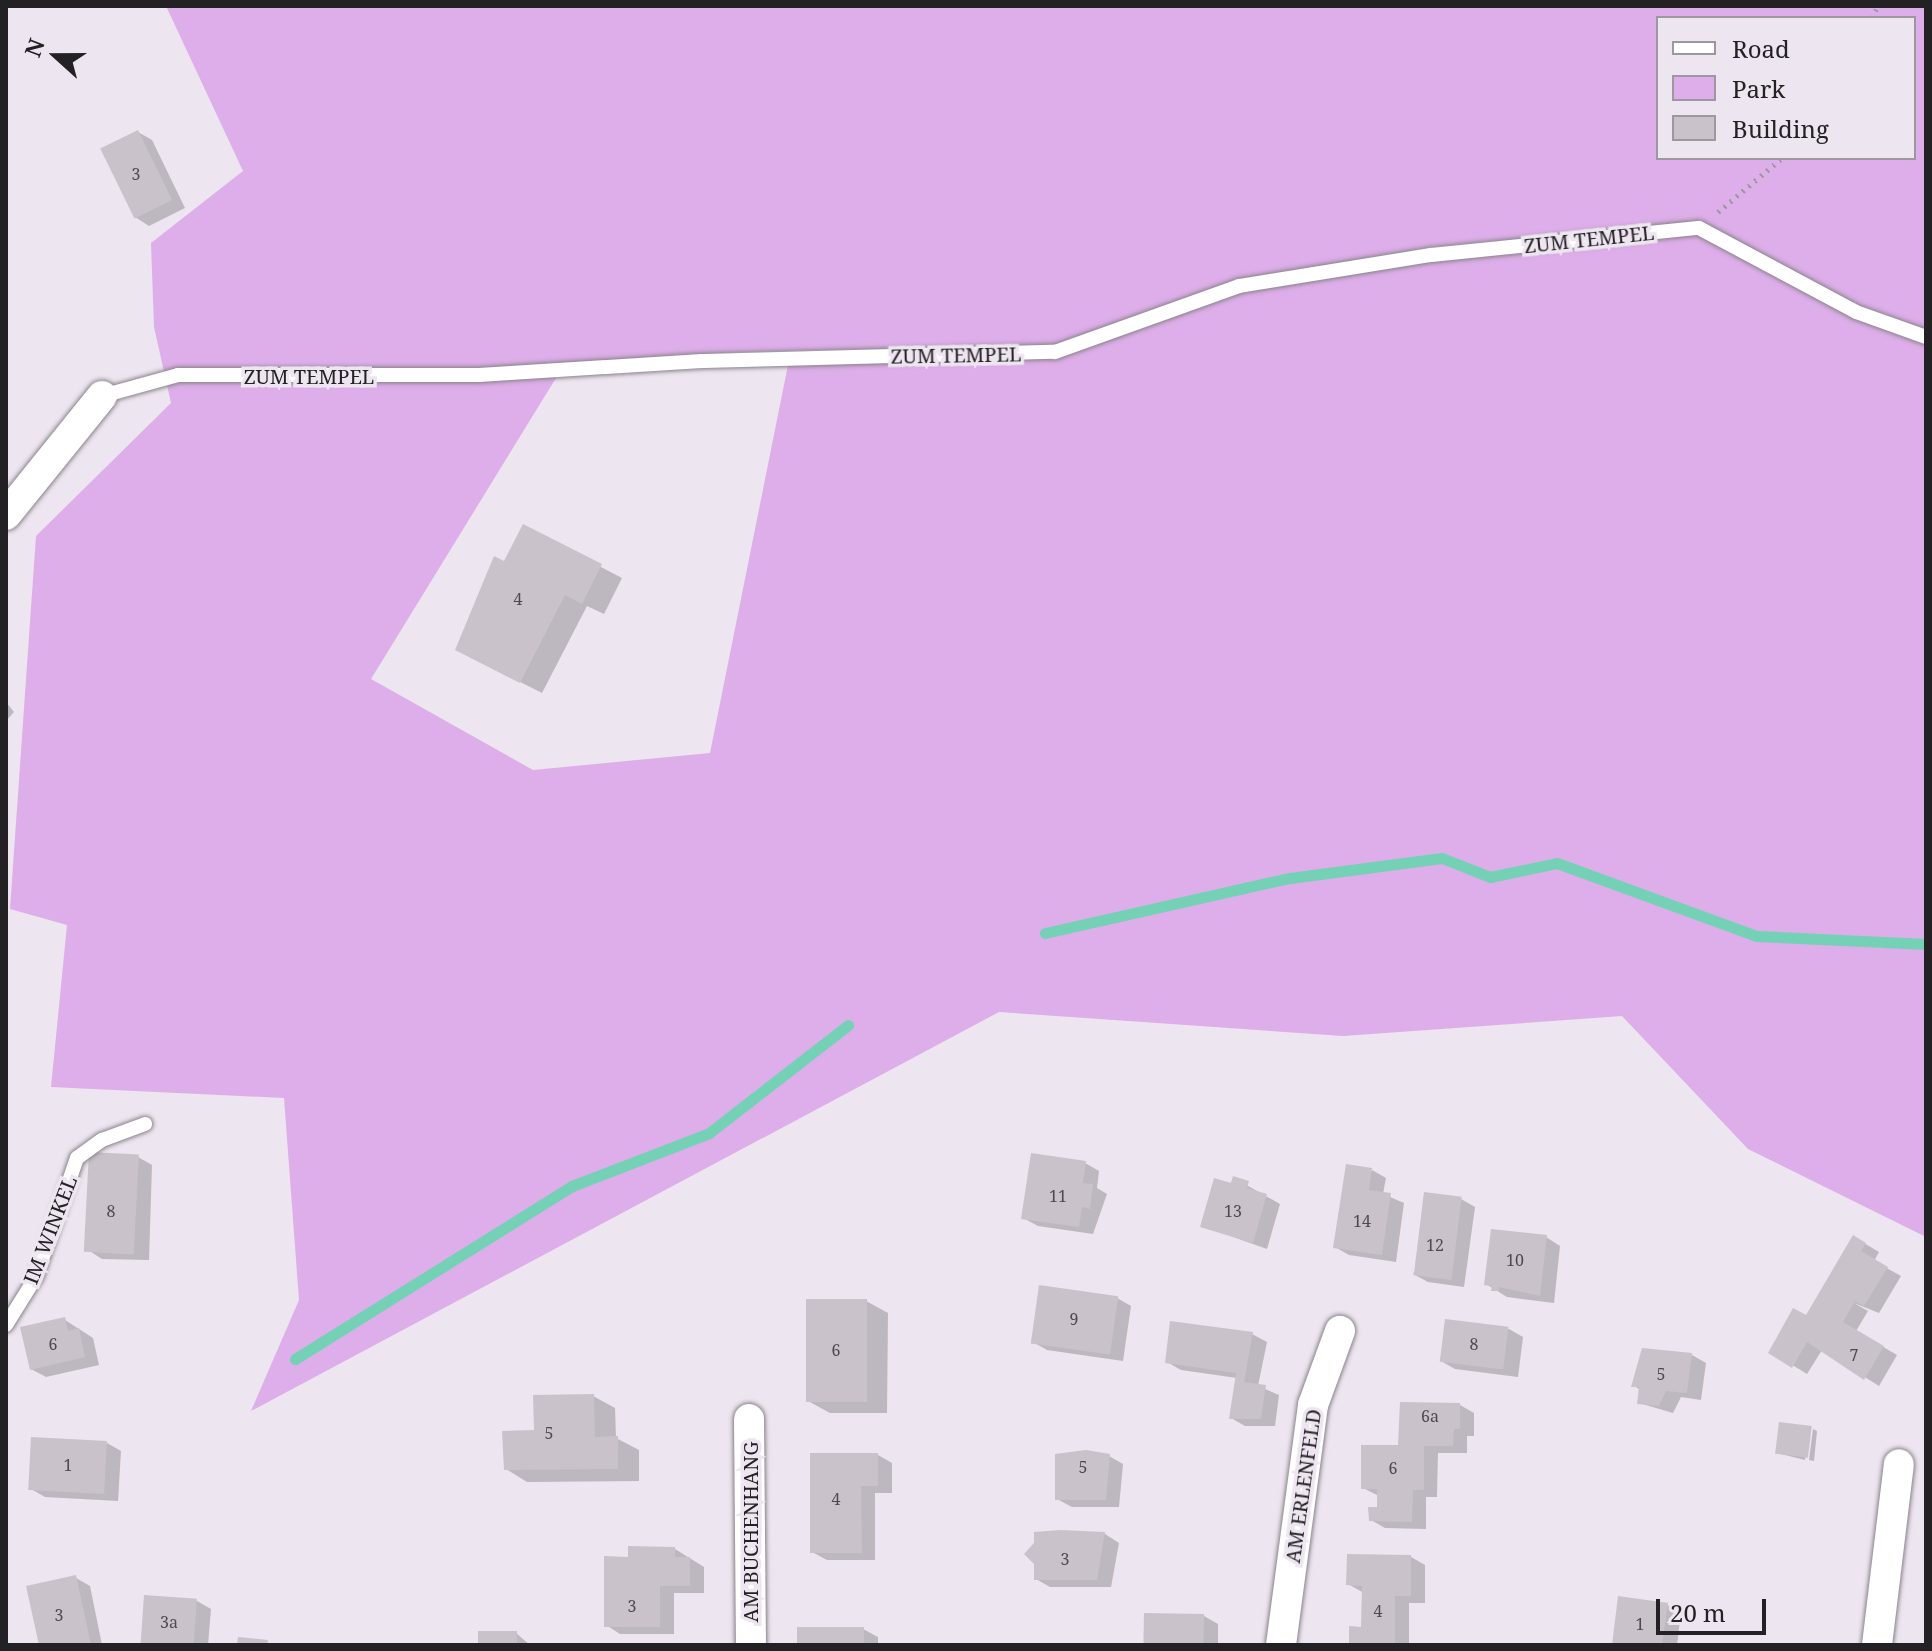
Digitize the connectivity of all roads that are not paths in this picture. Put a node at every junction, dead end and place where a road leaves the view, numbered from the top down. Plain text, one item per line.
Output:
1 (1926, 337) edge
2 (102, 396) joint
3 (6, 515) edge
4 (145, 1124) dead end
5 (6, 1325) edge
6 (1340, 1331) dead end
7 (749, 1419) dead end
8 (1899, 1464) dead end
9 (751, 1645) edge
10 (1281, 1645) edge
11 (1877, 1645) edge

1 - 2 lane, ZUM TEMPEL
2 - 3 street, ZUM TEMPEL
4 - 5 lane, IM WINKEL
6 - 10 street, AM ERLENFELD
7 - 9 street, AM BUCHENHANG
8 - 11 street

